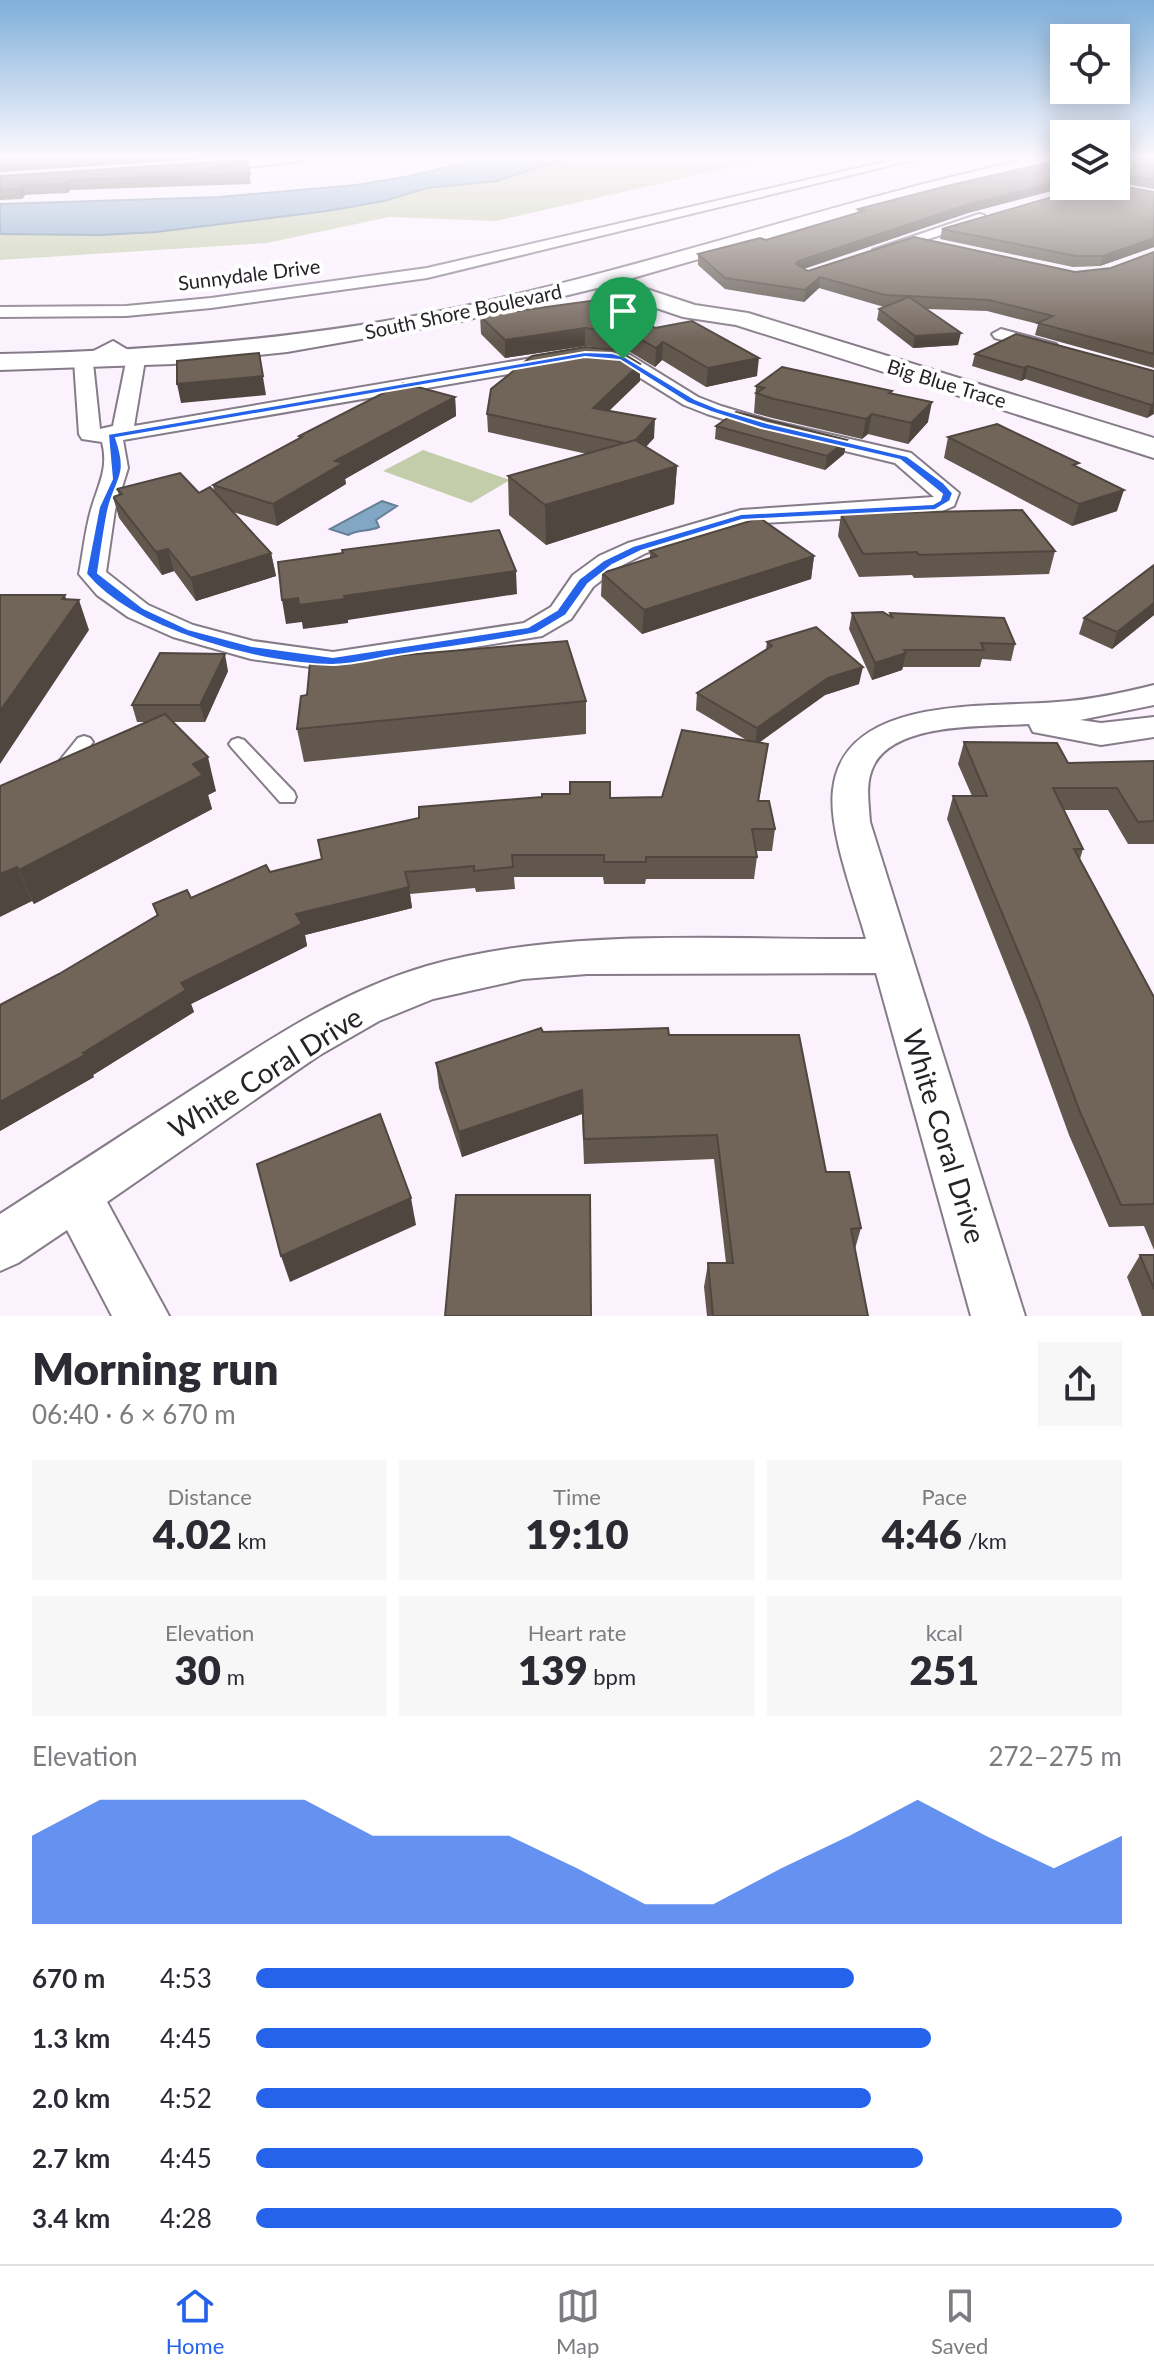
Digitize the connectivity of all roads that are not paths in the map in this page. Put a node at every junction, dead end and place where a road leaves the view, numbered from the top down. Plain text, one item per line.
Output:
1 (658, 219) edge
2 (761, 219) edge
3 (808, 219) edge
4 (975, 219) edge
5 (912, 239) junction
6 (942, 246) edge
7 (866, 254) edge
8 (585, 272) junction
9 (623, 274) junction
10 (0, 312) edge
11 (739, 318) junction
12 (1001, 334) dead end
13 (0, 348) edge
14 (1062, 351) edge
15 (124, 353) junction
16 (83, 361) junction
17 (0, 362) edge
18 (111, 436) junction
19 (1154, 448) edge
20 (1154, 695) edge
21 (988, 716) junction
22 (1154, 727) edge
23 (84, 742) dead end
24 (238, 744) dead end
25 (51, 776) edge
26 (287, 797) dead end
27 (892, 956) junction
28 (75, 1195) junction
29 (0, 1245) edge
30 (142, 1316) edge
31 (998, 1316) edge

1 - 10 street, Sunnydale Drive
2 - 8 street, South Shore Boulevard
3 - 9 street
4 - 5 street
5 - 6 street
5 - 7 street
8 - 9 street, Big Blue Trace
8 - 11 street, Big Blue Trace
8 - 15 street, South Shore Boulevard
8 - 15 street, South Shore Boulevard
9 - 11 street, Big Blue Trace
11 - 19 street, Big Blue Trace
12 - 14 street
13 - 15 street, South Shore Boulevard
15 - 16 street, South Shore Boulevard
15 - 18 street
16 - 17 street, South Shore Boulevard
16 - 18 street
18 - 18 street
20 - 21 street, White Coral Drive
21 - 22 street, White Coral Drive
21 - 27 street, White Coral Drive
23 - 25 lane
24 - 26 lane
27 - 28 street, White Coral Drive
27 - 31 street, White Coral Drive
28 - 29 street, White Coral Drive
28 - 30 street

